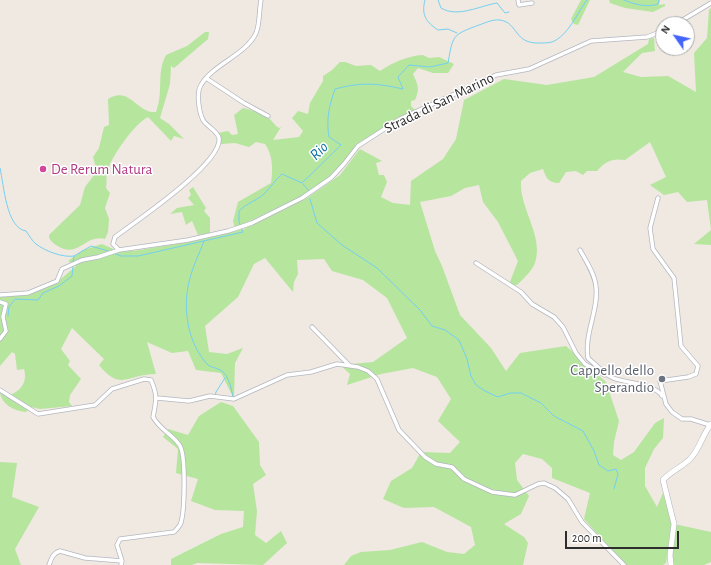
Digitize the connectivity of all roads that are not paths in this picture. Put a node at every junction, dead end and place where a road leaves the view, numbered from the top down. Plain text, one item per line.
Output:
1 (261, 0) edge
2 (518, 0) edge
3 (532, 3) dead end
4 (711, 3) edge
5 (689, 16) edge
6 (655, 34) edge
7 (206, 78) junction
8 (268, 116) dead end
9 (658, 198) dead end
10 (116, 250) junction
11 (580, 250) dead end
12 (476, 263) dead end
13 (0, 295) edge
14 (0, 302) edge
15 (312, 327) dead end
16 (0, 339) edge
17 (350, 366) junction
18 (614, 378) junction
19 (0, 390) edge
20 (157, 398) junction
21 (666, 404) junction
22 (711, 425) edge
23 (121, 563) edge
24 (49, 565) edge
25 (624, 565) edge
26 (670, 565) edge

1 - 7 street
2 - 3 street
4 - 5 street
6 - 10 street, Strada di San Marino
7 - 8 street
7 - 10 street
9 - 21 street
10 - 13 street, Strada di San Marino
11 - 18 street
12 - 18 street
14 - 16 street
15 - 17 street
17 - 20 street
17 - 25 street
18 - 21 street
19 - 20 street
20 - 23 street
21 - 22 street
22 - 26 street
23 - 24 street

